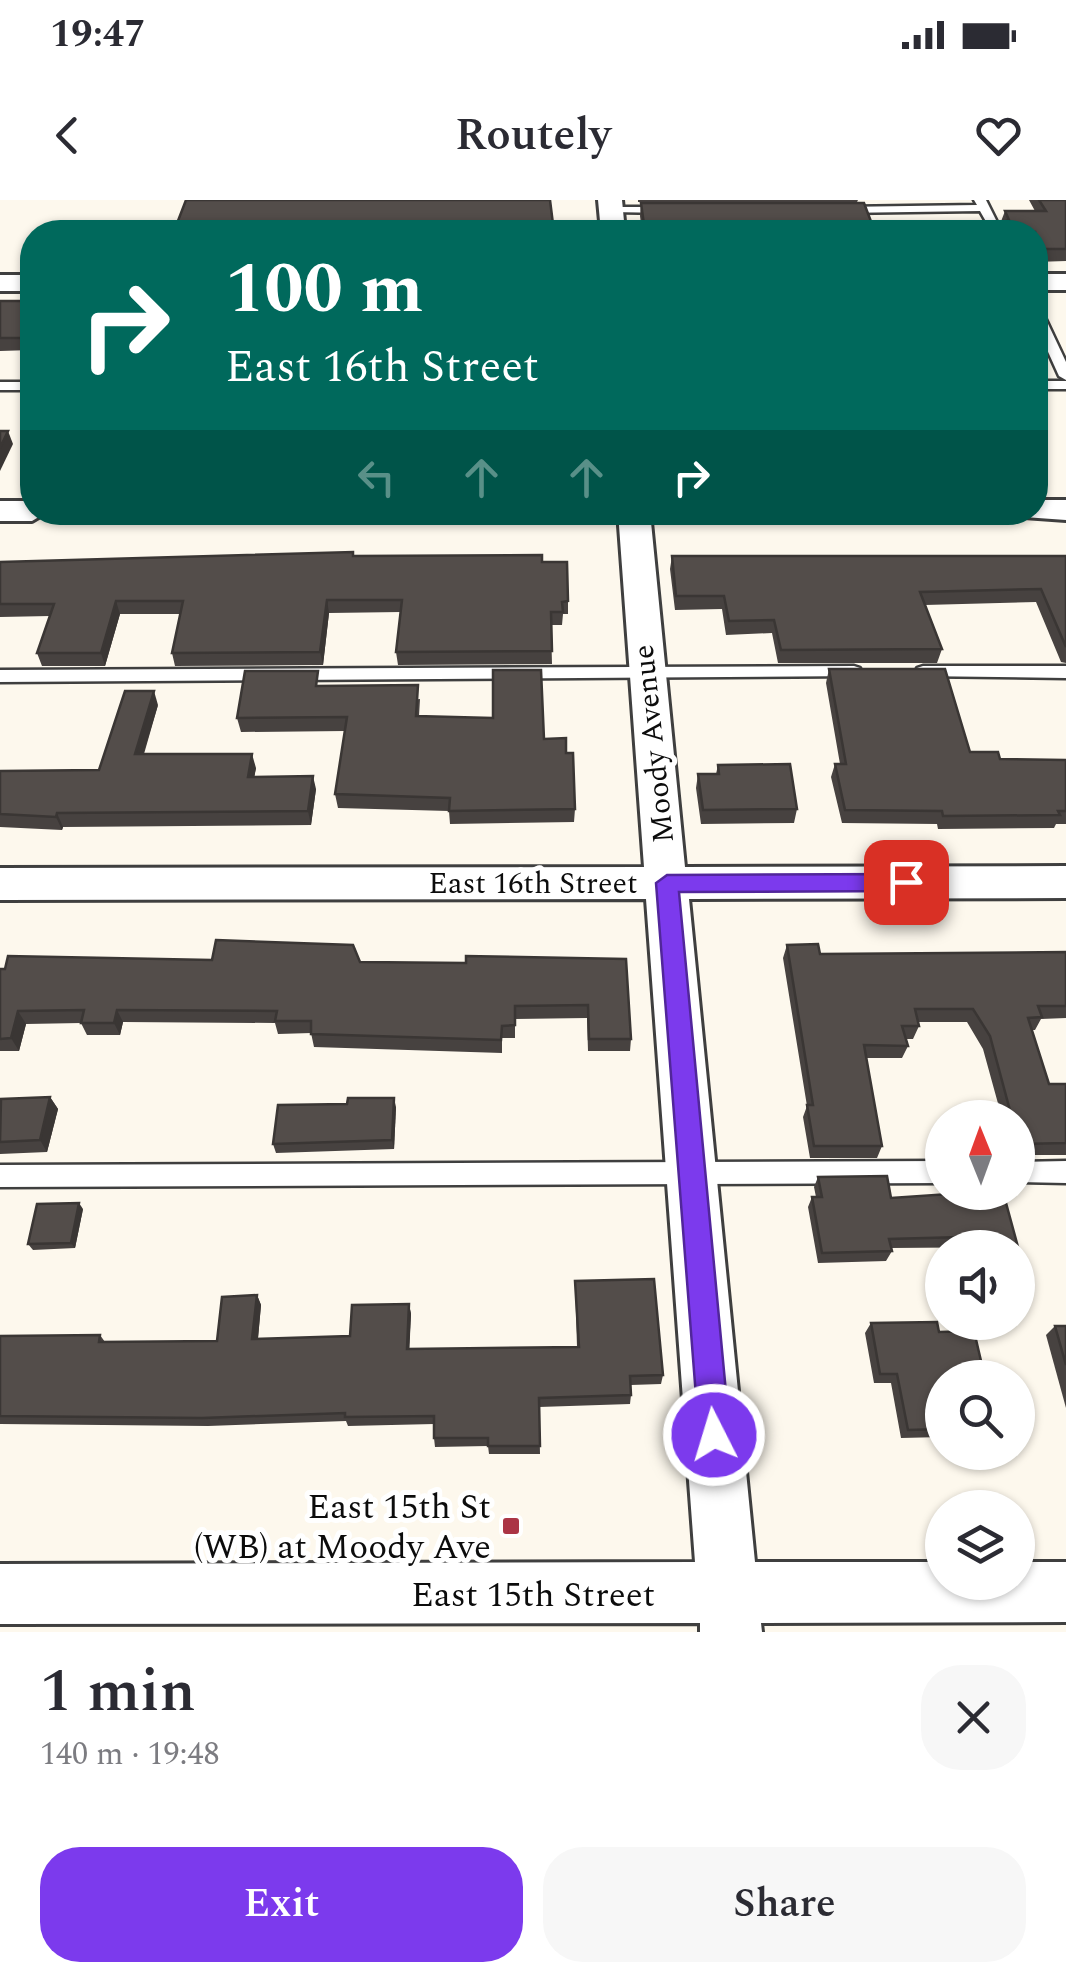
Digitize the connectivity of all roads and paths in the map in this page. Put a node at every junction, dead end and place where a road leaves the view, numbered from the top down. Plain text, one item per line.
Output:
1 (982, 204) edge
2 (681, 210) edge
3 (835, 210) edge
4 (611, 214) edge
5 (1048, 337) edge
6 (1066, 376) edge
7 (635, 525) edge
8 (645, 672) junction
9 (874, 672) edge
10 (913, 672) edge
11 (1066, 672) edge
12 (0, 676) edge
13 (1066, 882) edge
14 (667, 883) junction
15 (0, 884) edge
16 (691, 1171) junction
17 (925, 1172) edge
18 (1035, 1172) edge
19 (1066, 1172) edge
20 (0, 1176) edge
21 (1066, 1592) edge
22 (0, 1594) edge
23 (730, 1612) edge

1 - 3 lane
2 - 4 lane
5 - 6 lane
7 - 8 street, Moody Avenue
8 - 9 lane
8 - 12 lane
8 - 14 street, Moody Avenue
10 - 11 lane
13 - 14 street, East 16th Street
14 - 15 street, East 16th Street
14 - 16 street, Moody Avenue
16 - 17 lane
16 - 20 lane
16 - 23 street, Moody Avenue
18 - 19 lane
21 - 23 street, East 15th Street
22 - 23 street, East 15th Street

